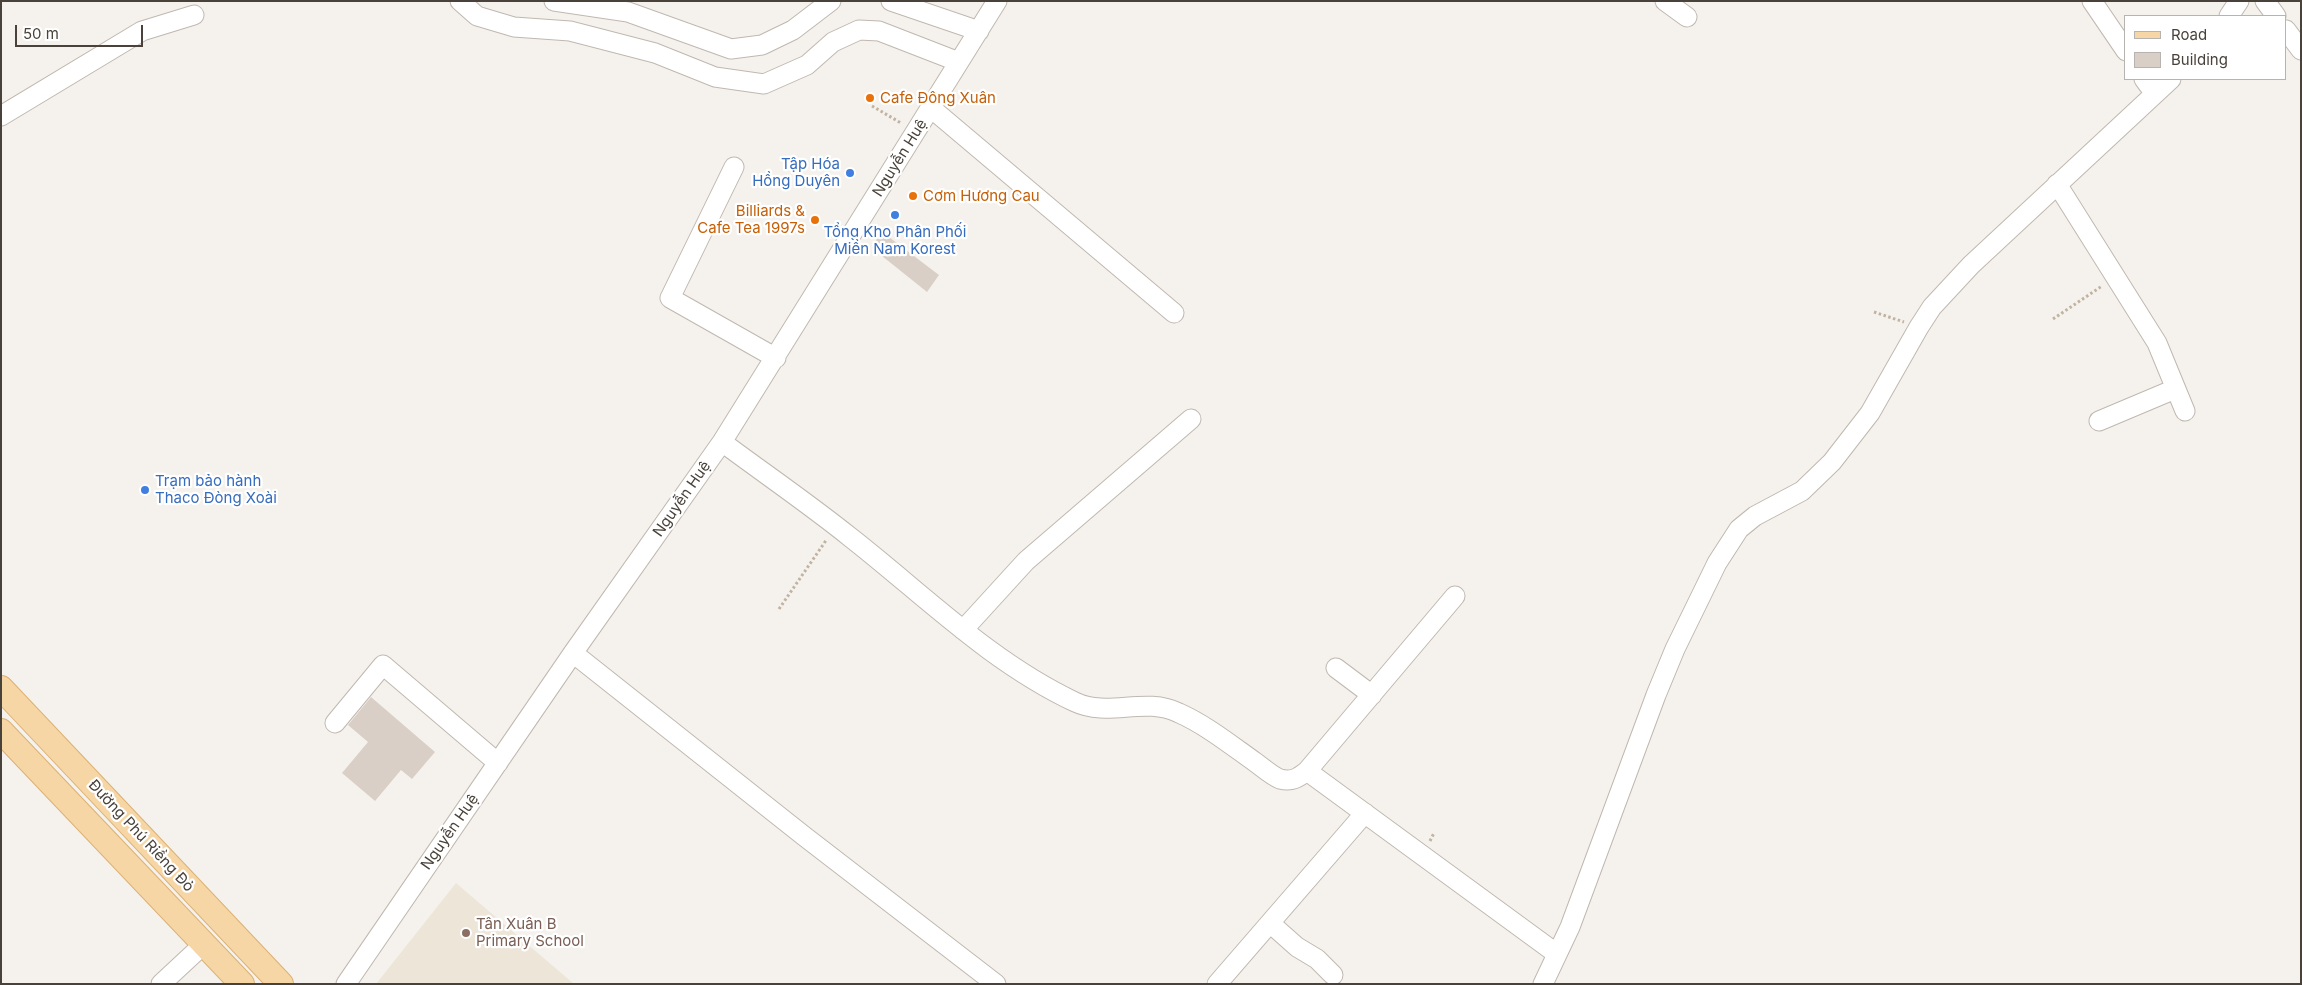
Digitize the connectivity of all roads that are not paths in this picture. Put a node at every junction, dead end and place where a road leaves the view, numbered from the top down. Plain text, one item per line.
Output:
1 (460, 1) edge
2 (554, 1) edge
3 (831, 1) edge
4 (891, 1) edge
5 (997, 1) edge
6 (1665, 1) edge
7 (2092, 1) edge
8 (2239, 1) edge
9 (2265, 1) edge
10 (194, 15) dead end
11 (2230, 15) edge
12 (2275, 15) edge
13 (1686, 17) dead end
14 (979, 31) junction
15 (2287, 31) edge
16 (2124, 48) edge
17 (2301, 50) edge
18 (959, 62) junction
19 (2167, 80) edge
20 (2150, 86) edge
21 (931, 108) junction
22 (1, 116) edge
23 (734, 167) dead end
24 (2058, 184) junction
25 (1174, 313) dead end
26 (776, 358) junction
27 (2175, 388) junction
28 (2184, 411) dead end
29 (1191, 418) dead end
30 (2099, 421) dead end
31 (722, 442) junction
32 (1455, 596) dead end
33 (963, 630) junction
34 (573, 653) junction
35 (1336, 668) dead end
36 (1, 688) edge
37 (1372, 695) junction
38 (334, 723) dead end
39 (1, 731) edge
40 (498, 762) junction
41 (1308, 771) junction
42 (95, 787) junction
43 (73, 806) junction
44 (1365, 814) junction
45 (1270, 923) junction
46 (205, 943) junction
47 (1557, 954) junction
48 (1333, 975) dead end
49 (161, 984) edge
50 (242, 984) edge
51 (281, 984) edge
52 (346, 984) edge
53 (996, 984) edge
54 (1217, 984) edge
55 (1543, 984) edge

1 - 18 street
2 - 3 street
4 - 14 street
5 - 14 street, Nguyễn Huệ
6 - 13 street
7 - 16 street
8 - 11 street
9 - 12 street
10 - 22 street
14 - 18 street, Nguyễn Huệ
15 - 17 street
18 - 21 street, Nguyễn Huệ
19 - 20 street
20 - 24 street
21 - 25 street
21 - 26 street, Nguyễn Huệ
23 - 26 street
24 - 27 street
24 - 47 street
26 - 31 street, Nguyễn Huệ
27 - 28 street
27 - 30 street
29 - 33 street
31 - 33 street
31 - 34 street, Nguyễn Huệ
32 - 37 street
33 - 41 street
34 - 40 street, Nguyễn Huệ
34 - 53 street
35 - 37 street
36 - 42 main road, Đường Phú Riềng Đỏ
37 - 41 street
38 - 40 street
39 - 43 main road, Đường Phú Riềng Đỏ
40 - 52 street, Nguyễn Huệ
41 - 44 street
42 - 43 main road
42 - 51 main road, Đường Phú Riềng Đỏ
43 - 46 main road, Đường Phú Riềng Đỏ
44 - 45 street
44 - 47 street
45 - 48 street
45 - 54 street
46 - 49 street
46 - 50 main road, Đường Phú Riềng Đỏ
47 - 55 street

